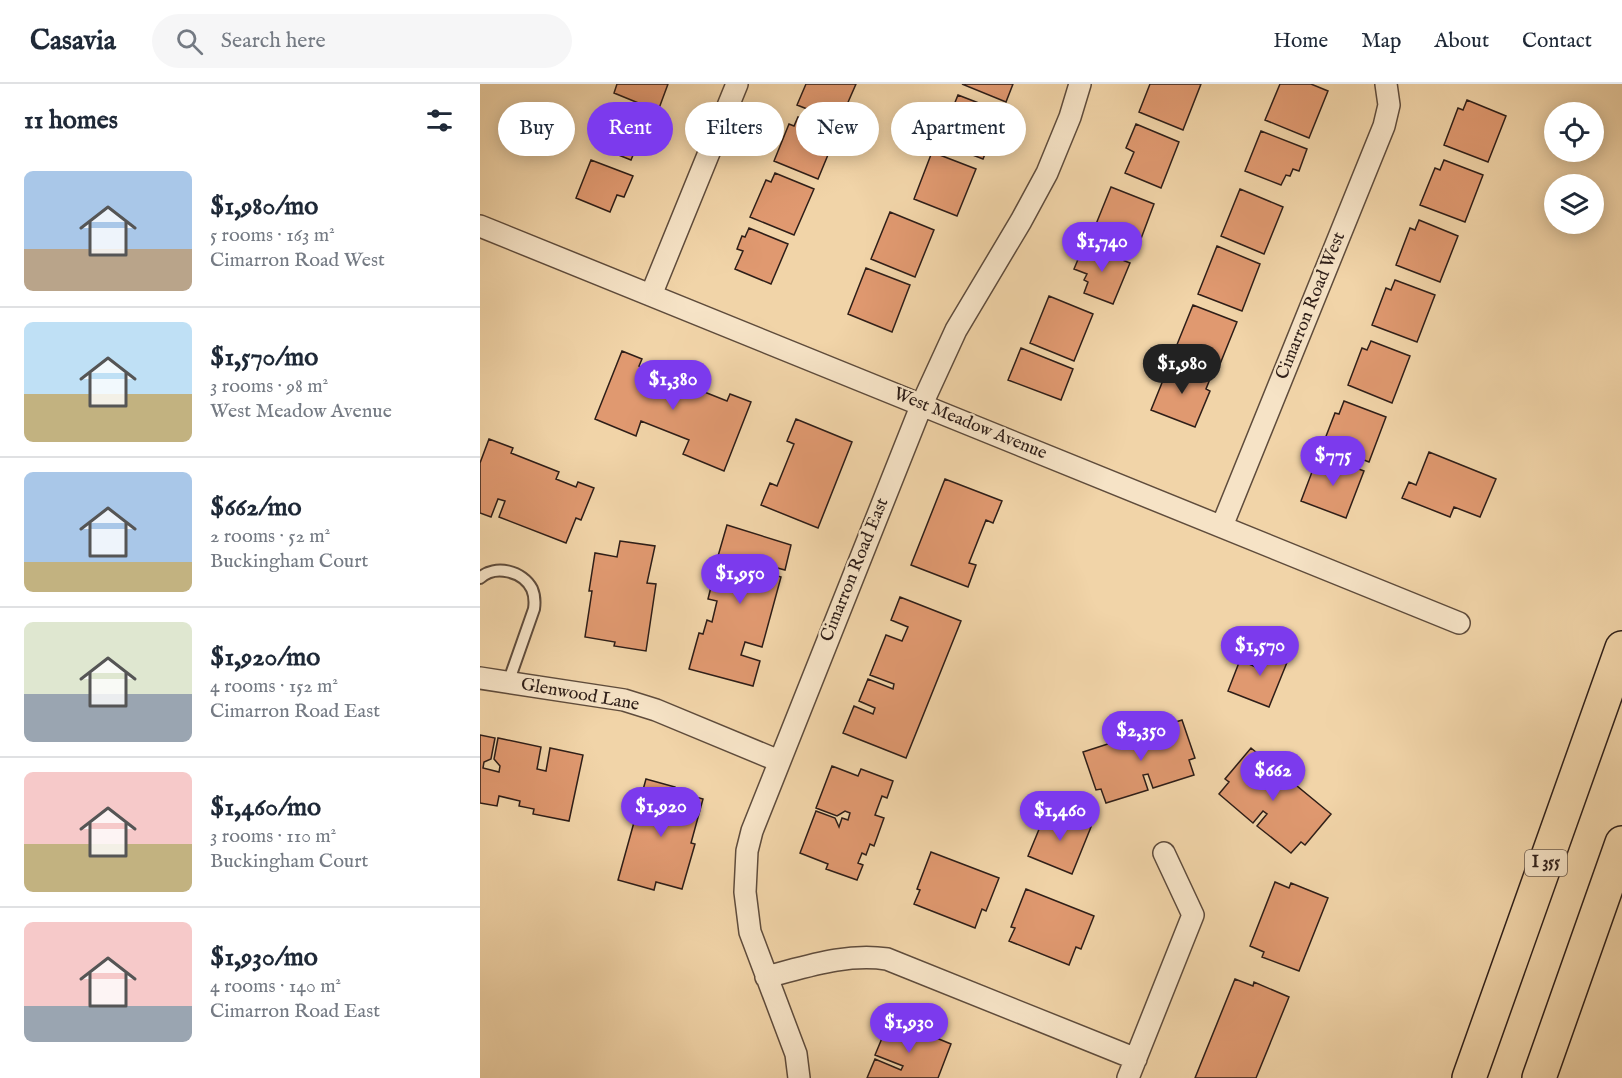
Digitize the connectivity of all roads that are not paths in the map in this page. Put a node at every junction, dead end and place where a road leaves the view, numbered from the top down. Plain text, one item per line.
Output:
1 (736, 84) edge
2 (1080, 84) edge
3 (1386, 84) edge
4 (480, 226) edge
5 (651, 295) junction
6 (922, 404) junction
7 (1222, 526) junction
8 (480, 578) edge
9 (1459, 623) dead end
10 (1622, 648) edge
11 (480, 678) edge
12 (508, 683) junction
13 (778, 760) junction
14 (1622, 843) edge
15 (1164, 853) dead end
16 (766, 977) junction
17 (1132, 1068) edge
18 (799, 1078) edge
19 (1469, 1078) edge
20 (1541, 1078) edge

1 - 5 street
2 - 6 street, Cimarron Road East
3 - 7 street, Cimarron Road West
4 - 5 street, West Meadow Avenue
5 - 6 street, West Meadow Avenue
6 - 7 street, West Meadow Avenue
6 - 13 street, Cimarron Road East
7 - 9 street, West Meadow Avenue
8 - 12 lane
10 - 19 highway, I 355
11 - 12 street, Glenwood Lane
12 - 13 street, Glenwood Lane
13 - 16 street, Cimarron Road East
14 - 20 highway
15 - 17 street
16 - 17 street
16 - 18 street, Cimarron Road East

